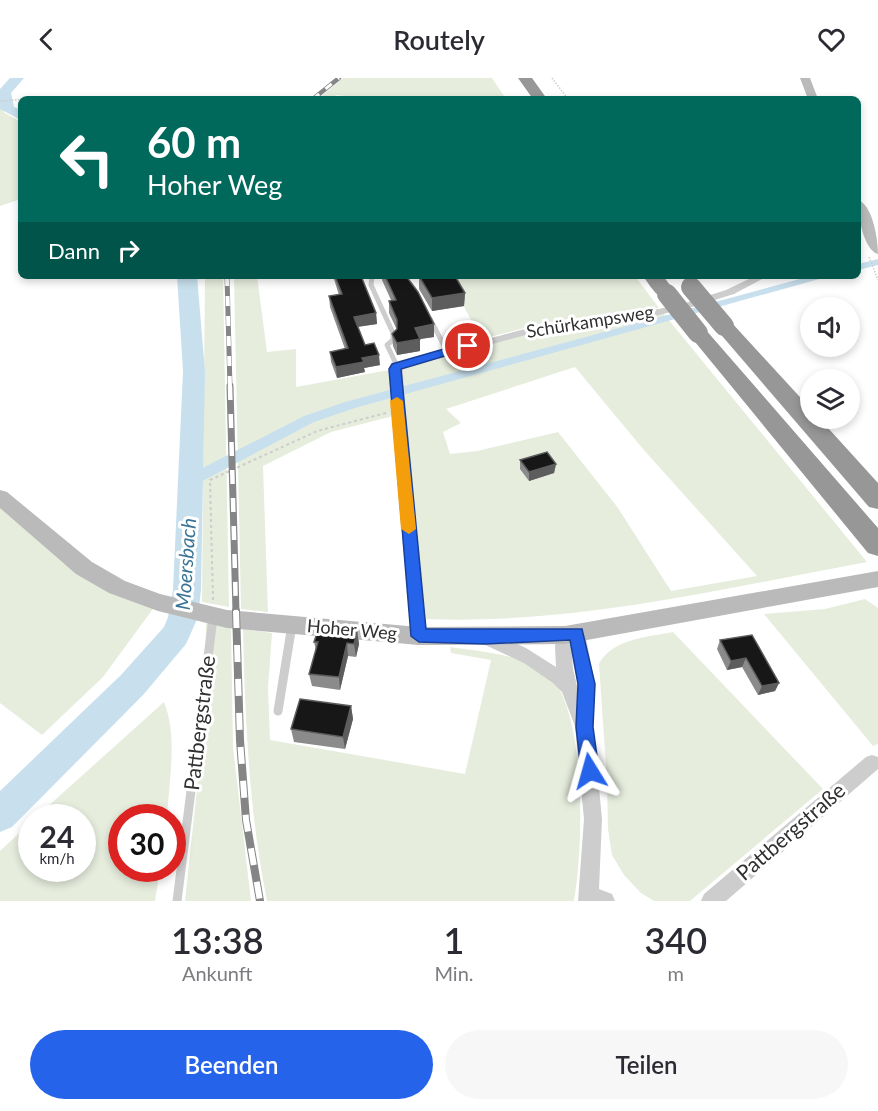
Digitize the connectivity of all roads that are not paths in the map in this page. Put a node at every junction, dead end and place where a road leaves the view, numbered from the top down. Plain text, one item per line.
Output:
1 (525, 78) edge
2 (805, 78) edge
3 (538, 96) edge
4 (812, 96) edge
5 (864, 230) edge
6 (874, 250) edge
7 (372, 279) edge
8 (655, 279) edge
9 (757, 279) edge
10 (686, 281) edge
11 (427, 312) edge
12 (447, 351) junction
13 (397, 366) junction
14 (0, 497) edge
15 (878, 500) edge
16 (875, 543) edge
17 (878, 579) edge
18 (202, 614) junction
19 (292, 625) junction
20 (571, 634) junction
21 (419, 636) junction
22 (485, 637) junction
23 (568, 687) junction
24 (278, 711) dead end
25 (584, 727) junction
26 (872, 763) dead end
27 (594, 899) edge
28 (177, 901) edge
29 (711, 901) edge

1 - 3 highway
2 - 4 main road
5 - 6 main road
7 - 13 lane
8 - 16 highway, bridge
9 - 12 street, Schürkampsweg
10 - 15 highway, bridge
11 - 12 lane
12 - 13 street, Schürkampsweg
13 - 21 street
14 - 18 main road, Hoher Weg
17 - 20 main road, Hoher Weg
18 - 19 main road, Hoher Weg
18 - 28 lane, Pattbergstraße
19 - 21 main road, Hoher Weg
19 - 24 lane
20 - 22 main road, Hoher Weg
20 - 23 street
20 - 25 street
21 - 22 main road, Hoher Weg
22 - 23 street
23 - 25 street
25 - 27 street
26 - 29 street, Pattbergstraße

